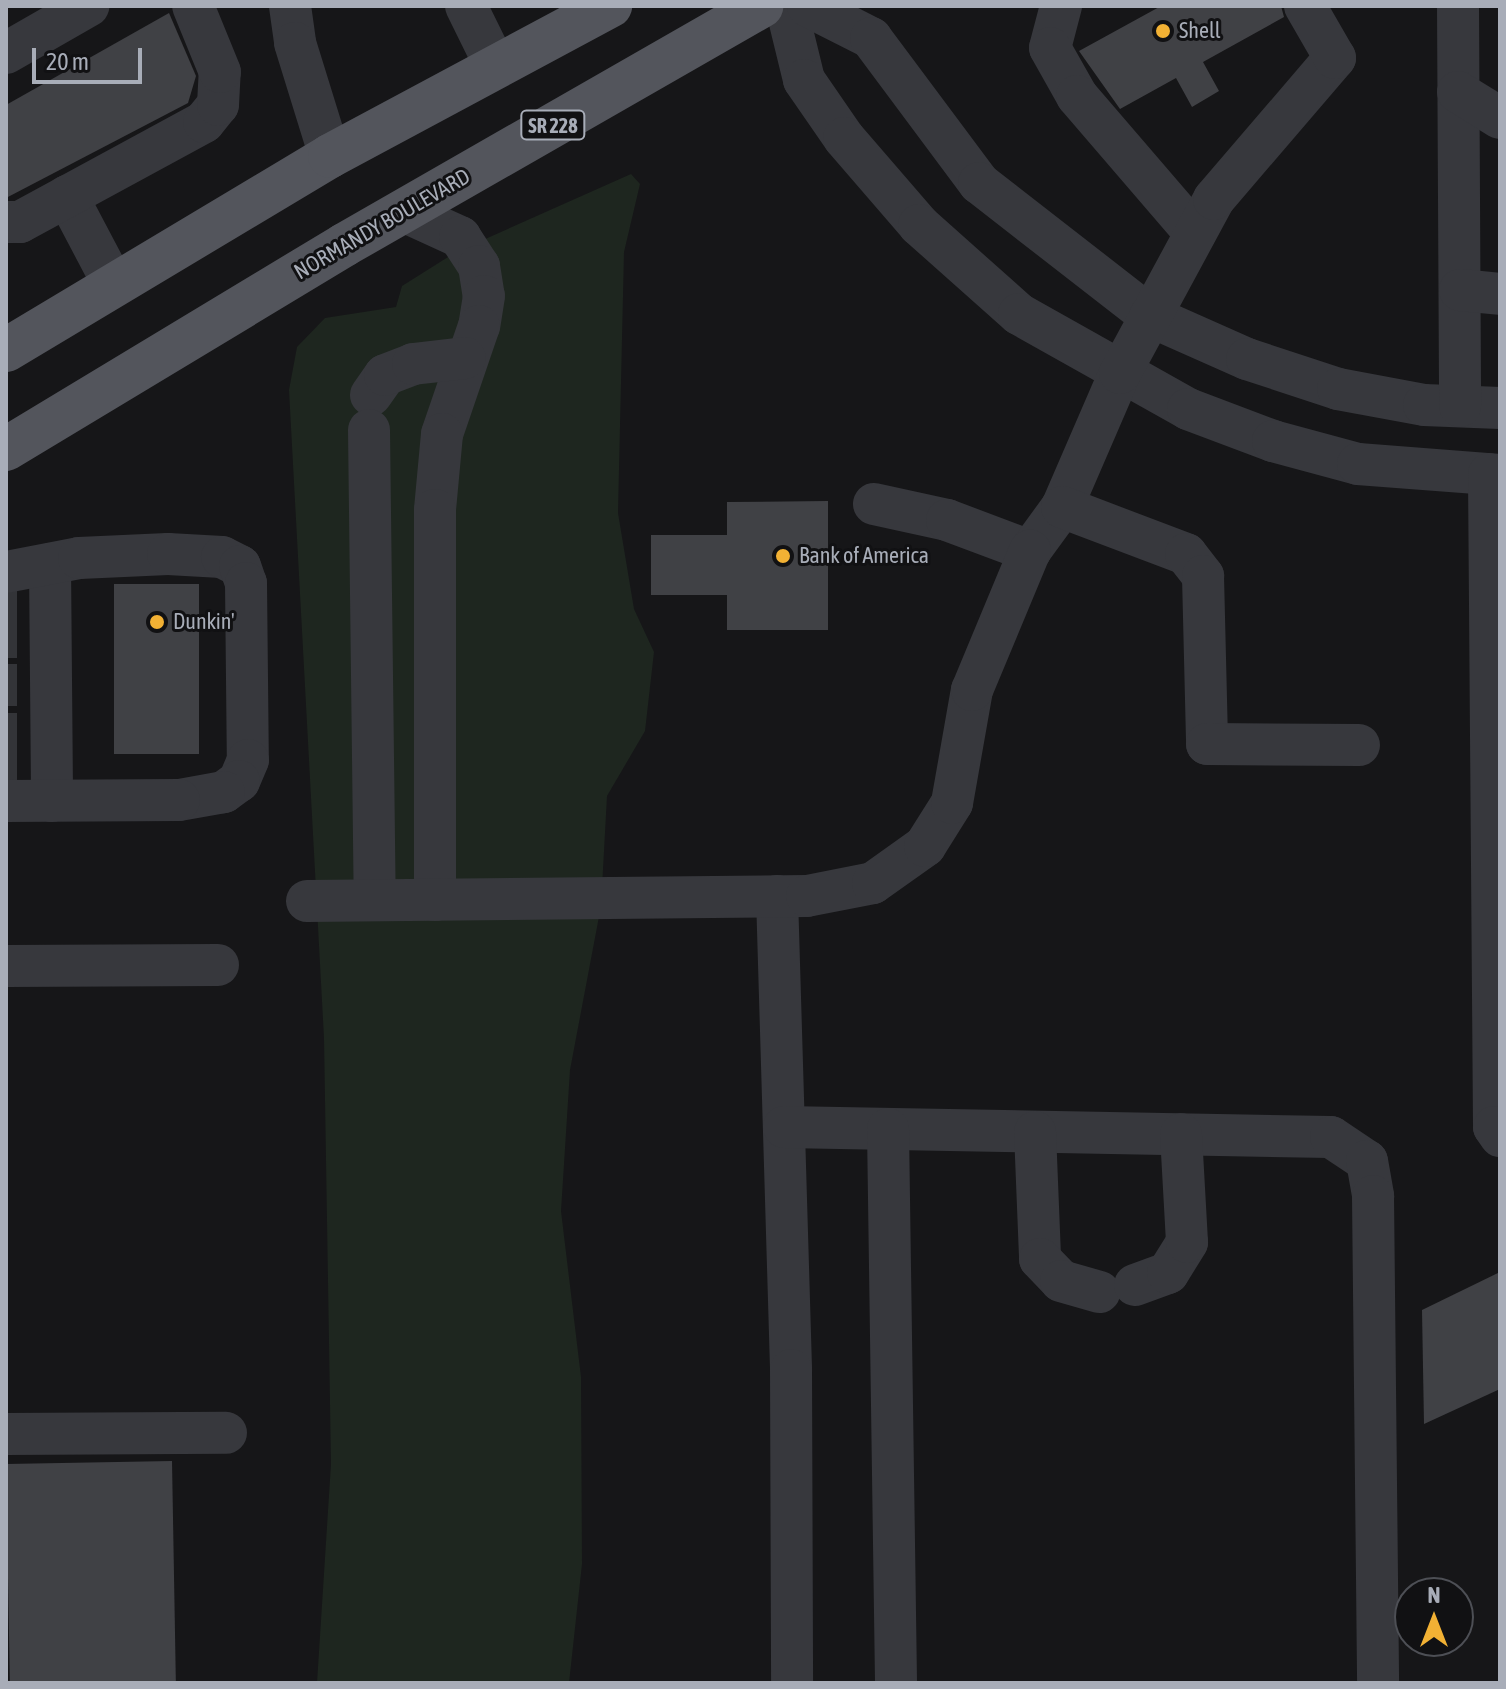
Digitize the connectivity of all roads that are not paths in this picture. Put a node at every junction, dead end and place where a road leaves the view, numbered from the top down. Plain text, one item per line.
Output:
1 (88, 6) edge
2 (193, 6) edge
3 (290, 6) edge
4 (466, 6) edge
5 (610, 6) edge
6 (761, 6) edge
7 (786, 6) edge
8 (808, 6) edge
9 (1061, 6) edge
10 (1305, 6) edge
11 (1458, 6) edge
12 (6, 53) edge
13 (496, 67) junction
14 (1458, 92) junction
15 (1500, 118) edge
16 (330, 156) junction
17 (67, 196) junction
18 (403, 211) junction
19 (6, 222) edge
20 (1195, 233) junction
21 (114, 285) junction
22 (1480, 292) edge
23 (1150, 316) junction
24 (6, 350) edge
25 (465, 358) junction
26 (1120, 373) junction
27 (1480, 407) edge
28 (6, 449) edge
29 (1495, 474) edge
30 (874, 504) dead end
31 (1062, 507) junction
32 (1030, 551) junction
33 (1495, 565) edge
34 (28, 612) edge
35 (1359, 745) dead end
36 (32, 767) edge
37 (777, 896) junction
38 (375, 900) junction
39 (435, 900) junction
40 (307, 901) dead end
41 (218, 965) dead end
42 (6, 966) edge
43 (784, 1127) junction
44 (888, 1129) junction
45 (1035, 1132) junction
46 (1181, 1134) junction
47 (1500, 1136) edge
48 (226, 1433) dead end
49 (6, 1434) edge
50 (792, 1683) edge
51 (896, 1683) edge
52 (1378, 1683) edge

1 - 12 street
2 - 17 street
3 - 16 street
4 - 13 street
5 - 13 main road
6 - 18 main road, NORMANDY BOULEVARD / SR 228
7 - 26 street
8 - 23 street
9 - 20 street
10 - 20 street
11 - 14 street
13 - 16 main road
14 - 15 street
14 - 22 street
16 - 21 main road
17 - 19 street
17 - 21 street
18 - 25 street
18 - 28 main road, NORMANDY BOULEVARD / SR 228
20 - 23 street
21 - 24 main road
22 - 27 street
23 - 26 street
23 - 27 street
25 - 38 street
25 - 39 street
26 - 29 street
26 - 31 street
29 - 33 street
30 - 32 street
31 - 32 street
31 - 35 street
32 - 37 street
33 - 47 street
34 - 36 street
34 - 36 street
37 - 39 street
37 - 43 street
38 - 39 street
38 - 40 street
41 - 42 street
43 - 44 street
43 - 50 street
44 - 45 street
44 - 51 street
45 - 46 street
45 - 46 street
46 - 52 street
48 - 49 street

